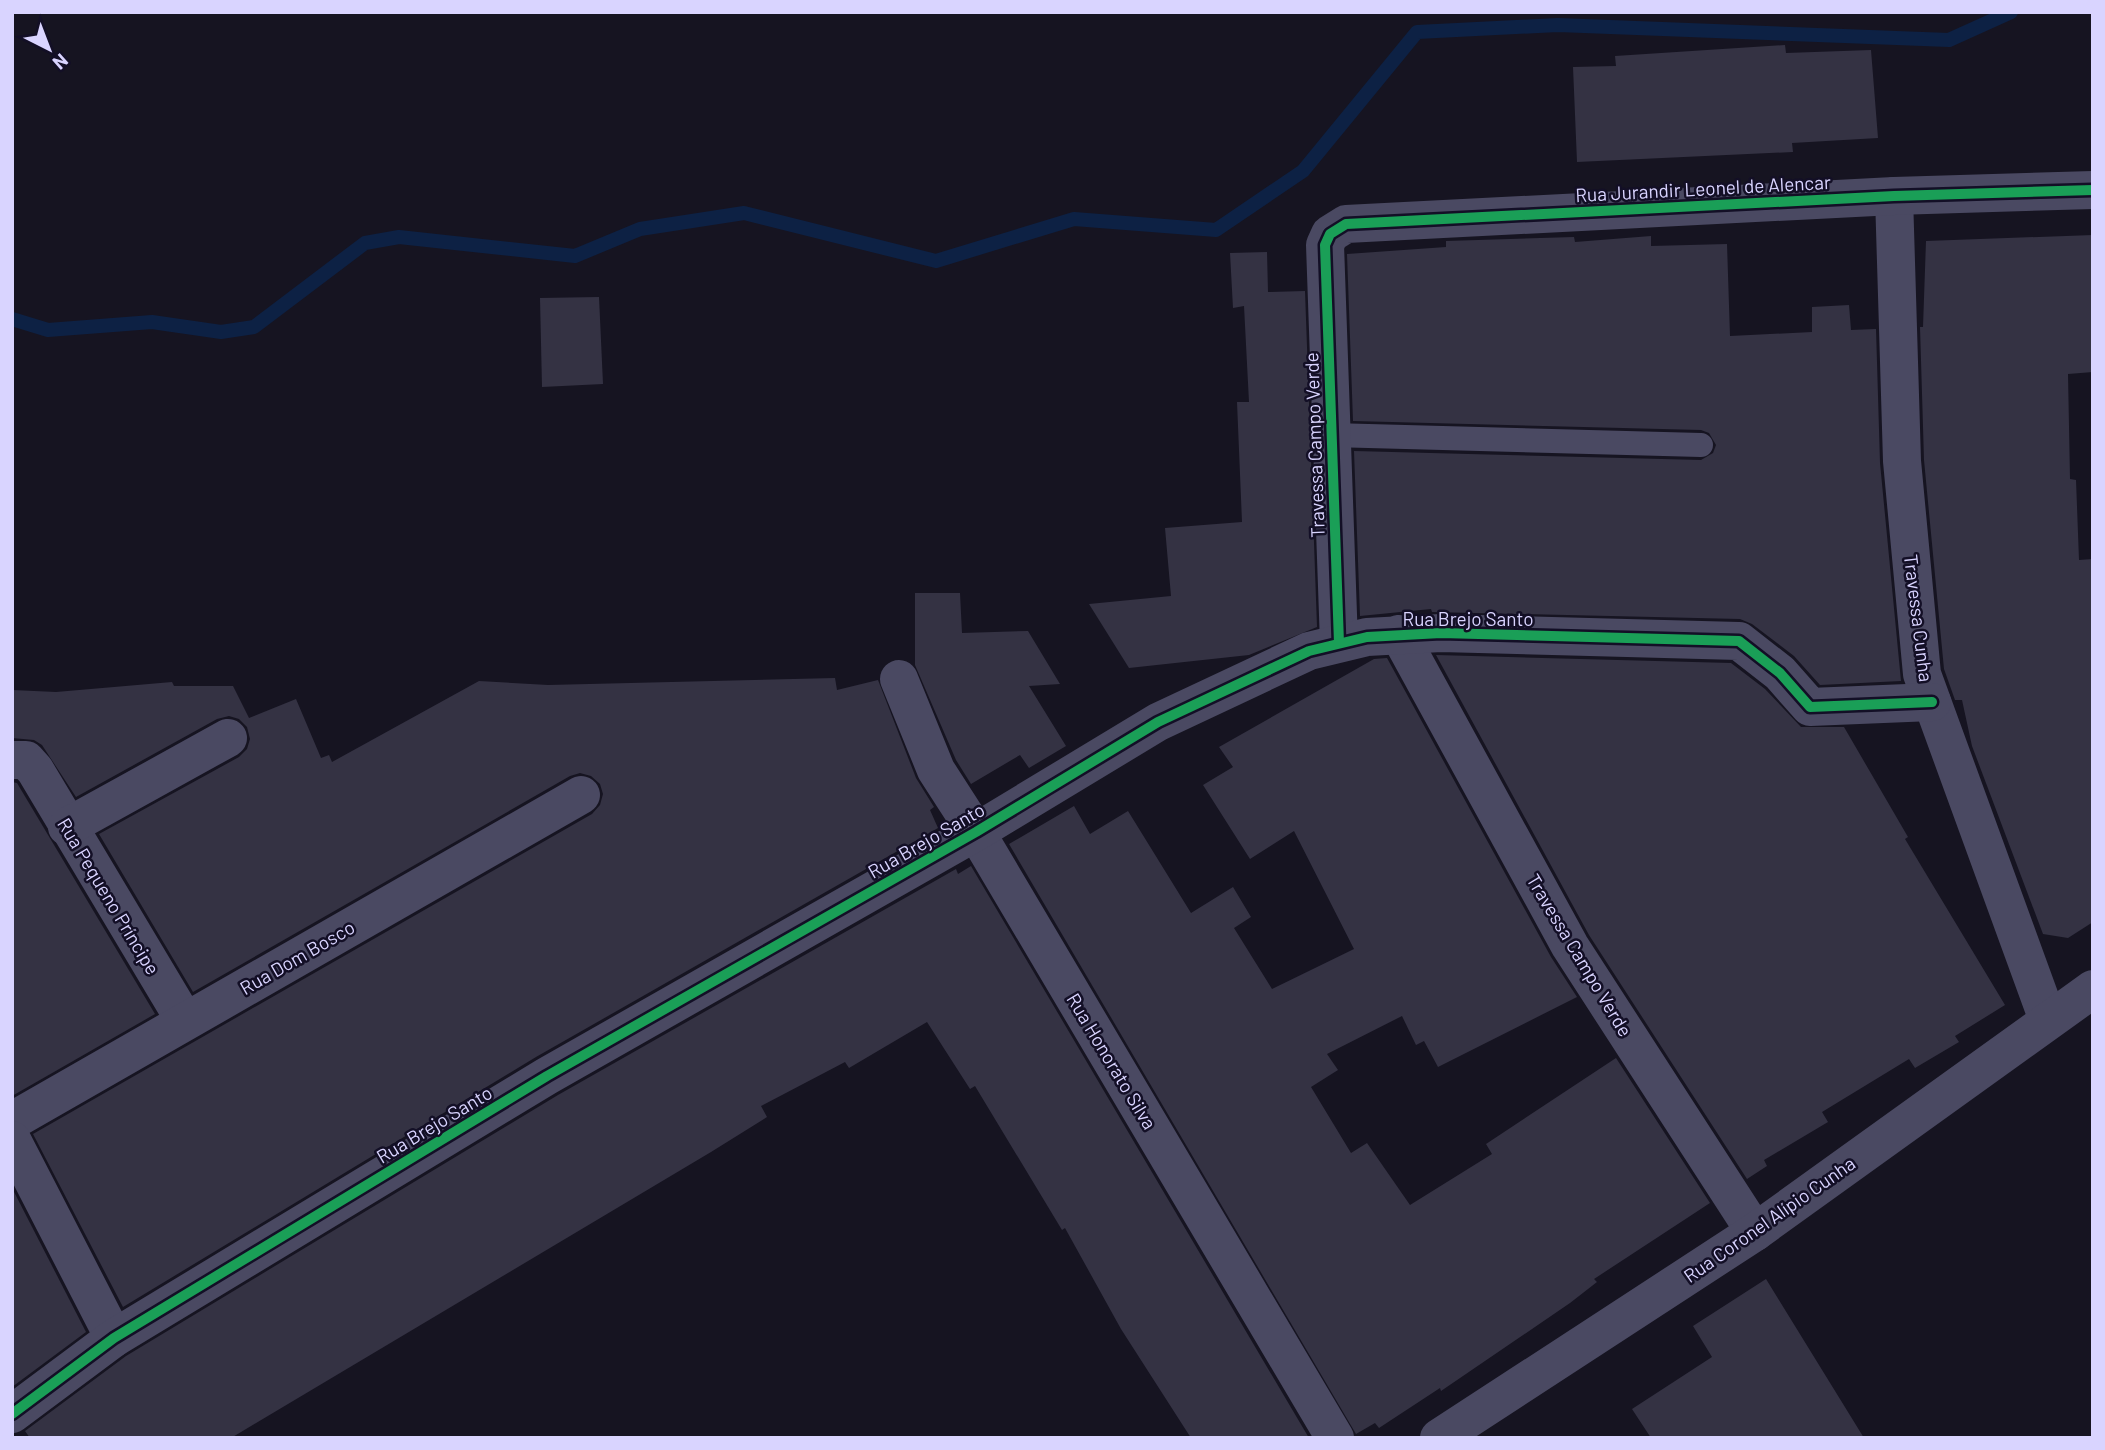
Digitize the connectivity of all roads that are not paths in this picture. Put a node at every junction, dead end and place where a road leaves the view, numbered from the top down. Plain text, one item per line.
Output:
1 (2093, 190) edge
2 (1894, 196) junction
3 (1325, 245) joint
4 (1331, 435) junction
5 (1701, 445) dead end
6 (1399, 634) junction
7 (1339, 643) junction
8 (900, 679) dead end
9 (1932, 702) junction
10 (228, 738) dead end
11 (24, 765) edge
12 (581, 795) dead end
13 (67, 827) junction
14 (976, 832) junction
15 (2093, 989) edge
16 (2048, 1020) junction
17 (185, 1021) junction
18 (12, 1121) edge
19 (12, 1140) edge
20 (1755, 1231) junction
21 (114, 1338) junction
22 (12, 1414) edge
23 (1335, 1438) edge
24 (1439, 1438) edge

1 - 2 street, Rua Jurandir Leonel de Alencar
2 - 3 street, Rua Jurandir Leonel de Alencar
2 - 9 street, Travessa Cunha
3 - 4 street, Travessa Campo Verde
4 - 5 lane
4 - 7 street, Travessa Campo Verde
6 - 7 street, Rua Brejo Santo
6 - 9 street, Rua Brejo Santo
6 - 20 street, Travessa Campo Verde
7 - 14 street, Rua Brejo Santo
8 - 14 street, Rua Honorato Silva
9 - 16 street, Travessa Cunha
10 - 13 street
11 - 13 street, Rua Pequeno Príncipe
12 - 17 street, Rua Dom Bosco
13 - 17 street, Rua Pequeno Príncipe
14 - 21 street, Rua Brejo Santo
14 - 23 street, Rua Honorato Silva
15 - 16 street, Rua Coronel Alípio Cunha
16 - 20 street, Rua Coronel Alípio Cunha
17 - 18 street, Rua Dom Bosco
19 - 21 street
20 - 24 street, Rua Coronel Alípio Cunha
21 - 22 street, Rua Brejo Santo

